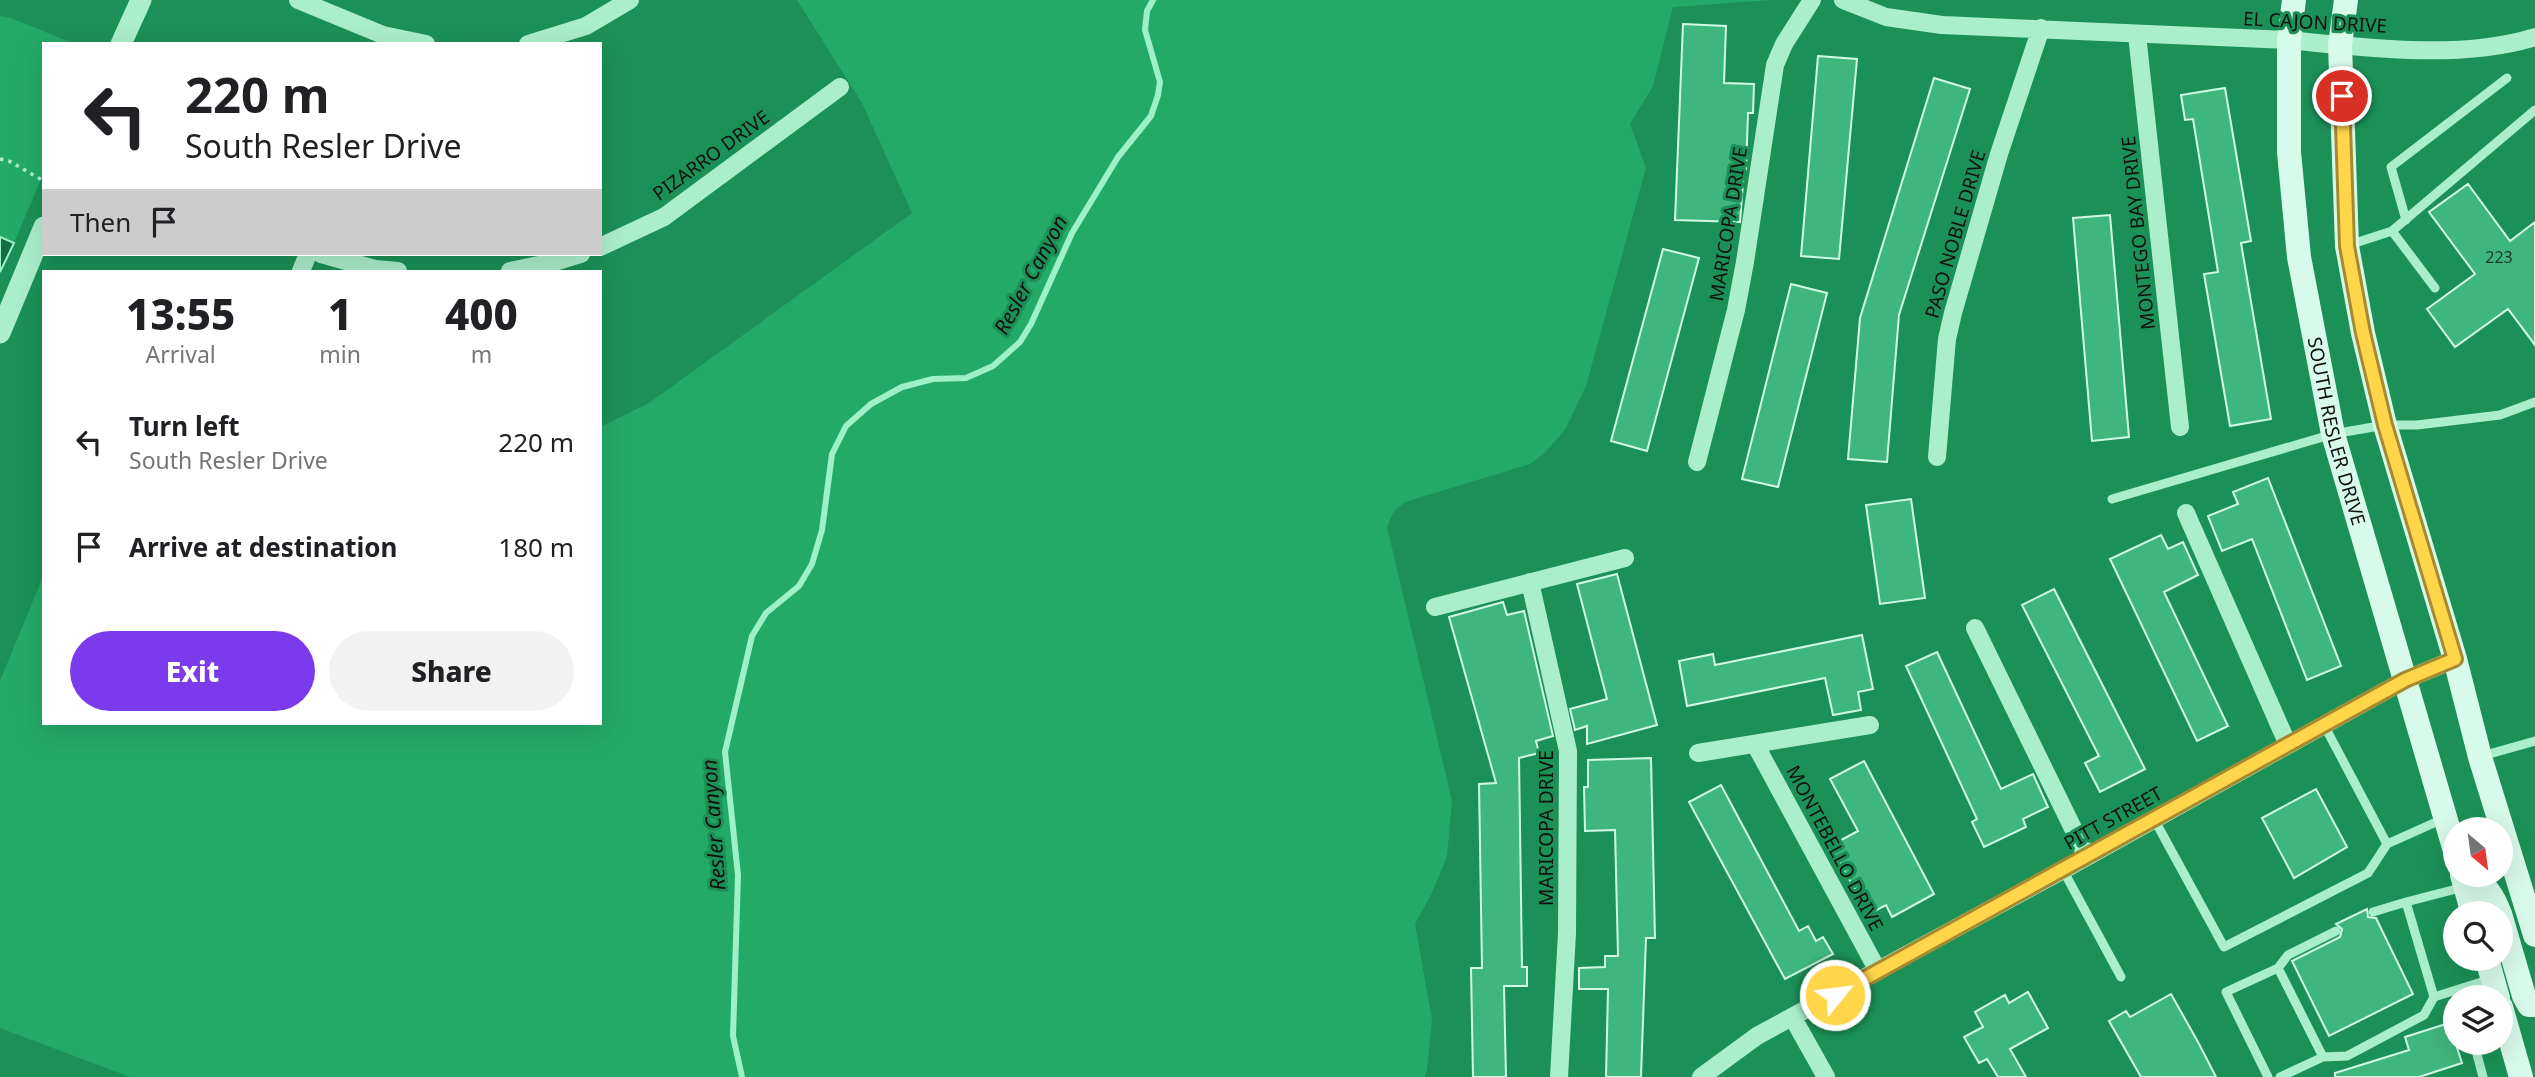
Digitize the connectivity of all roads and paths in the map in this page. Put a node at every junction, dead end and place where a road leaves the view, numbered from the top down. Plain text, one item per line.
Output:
1 (141, 0) edge
2 (298, 0) edge
3 (630, 0) edge
4 (1812, 0) edge
5 (1843, 0) edge
6 (2294, 0) edge
7 (2346, 0) edge
8 (2041, 28) junction
9 (2137, 35) junction
10 (2535, 37) edge
11 (2289, 40) junction
12 (122, 42) edge
13 (416, 42) edge
14 (534, 42) edge
15 (2340, 45) junction
16 (2507, 78) dead end
17 (840, 87) dead end
18 (2535, 110) edge
19 (0, 159) edge
20 (42, 180) edge
21 (2406, 220) junction
22 (42, 232) edge
23 (2392, 232) junction
24 (602, 246) edge
25 (2347, 246) junction
26 (328, 256) edge
27 (574, 256) edge
28 (386, 270) edge
29 (515, 270) edge
30 (2435, 288) dead end
31 (0, 333) edge
32 (2535, 402) edge
33 (2385, 425) junction
34 (2180, 427) dead end
35 (2333, 434) junction
36 (1937, 457) dead end
37 (1697, 462) dead end
38 (2112, 499) dead end
39 (2186, 513) dead end
40 (1625, 558) dead end
41 (1531, 582) junction
42 (1434, 607) dead end
43 (1975, 628) dead end
44 (2455, 659) junction
45 (2405, 680) junction
46 (1870, 725) dead end
47 (2324, 725) junction
48 (2535, 741) edge
49 (1755, 744) junction
50 (2288, 745) junction
51 (1698, 753) dead end
52 (2480, 757) junction
53 (2446, 817) edge
54 (2443, 818) edge
55 (2154, 819) junction
56 (2387, 844) junction
57 (2087, 857) junction
58 (2063, 870) junction
59 (2445, 887) edge
60 (2406, 902) junction
61 (2373, 912) dead end
62 (2336, 931) dead end
63 (2535, 935) edge
64 (2513, 959) edge
65 (2278, 968) junction
66 (1878, 971) junction
67 (2121, 977) dead end
68 (2434, 997) junction
69 (2443, 997) edge
70 (2535, 1005) edge
71 (1793, 1018) junction
72 (2513, 1049) edge
73 (2477, 1055) edge
74 (2323, 1057) junction
75 (1559, 1077) edge
76 (1700, 1077) edge
77 (1826, 1077) edge
78 (2268, 1077) edge
79 (2280, 1077) edge
80 (2483, 1077) edge
81 (2521, 1077) edge

1 - 12 street
2 - 13 street
3 - 14 street
4 - 37 street, MARICOPA DRIVE
5 - 8 street, EL CAJON DRIVE
6 - 11 main road, SOUTH RESLER DRIVE
7 - 15 main road
8 - 9 street, EL CAJON DRIVE
8 - 36 street, PASO NOBLE DRIVE
9 - 11 street, EL CAJON DRIVE
9 - 34 street, MONTEGO BAY DRIVE
10 - 15 street, EL CAJON DRIVE
11 - 15 street, EL CAJON DRIVE
11 - 35 main road, SOUTH RESLER DRIVE
15 - 25 main road
16 - 21 lane
17 - 24 street, PIZARRO DRIVE
18 - 21 lane
19 - 20 path
21 - 23 lane
22 - 31 street
23 - 25 lane
23 - 30 lane
25 - 33 main road
26 - 28 street
27 - 29 street
32 - 33 lane
33 - 35 lane
33 - 44 main road
35 - 38 lane
35 - 45 main road, SOUTH RESLER DRIVE
39 - 50 street
40 - 41 street
41 - 42 street
41 - 75 street, MARICOPA DRIVE
43 - 57 street
44 - 45 street, PITT STREET
44 - 52 main road
45 - 47 street, PITT STREET
45 - 53 main road, SOUTH RESLER DRIVE
46 - 49 street, MONTEBELLO DRIVE
47 - 50 street, PITT STREET
47 - 56 lane
48 - 52 lane
49 - 51 street, MONTEBELLO DRIVE
49 - 66 street, MONTEBELLO DRIVE
50 - 55 street, PITT STREET
52 - 63 main road
54 - 56 lane
55 - 56 lane
55 - 57 street, PITT STREET
57 - 58 street, PITT STREET
58 - 66 street, PITT STREET
58 - 67 lane
59 - 60 lane
60 - 61 lane
60 - 68 lane
62 - 65 lane
64 - 70 main road
65 - 74 lane
65 - 78 lane
66 - 71 street, PITT STREET
68 - 69 lane
68 - 74 lane
71 - 76 street, PITT STREET
71 - 77 street
72 - 81 main road
73 - 80 lane
74 - 79 lane

